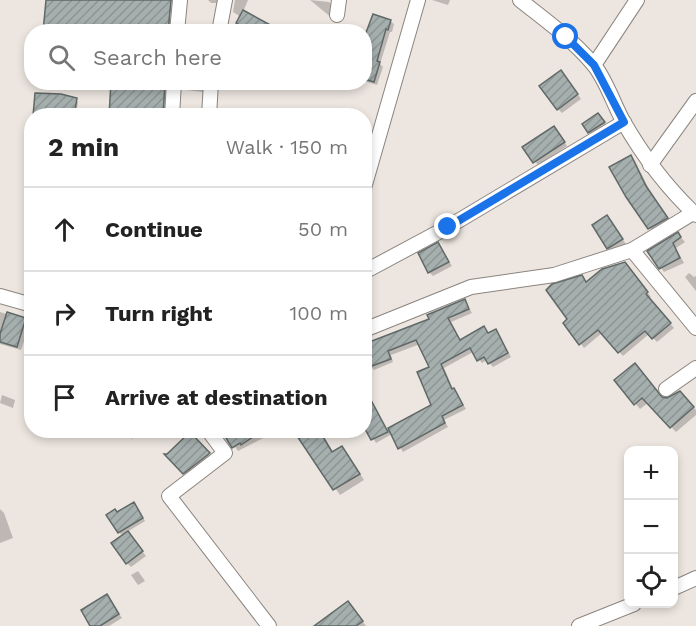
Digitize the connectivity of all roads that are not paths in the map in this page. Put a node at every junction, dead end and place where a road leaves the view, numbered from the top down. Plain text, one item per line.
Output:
1 (180, 0) edge
2 (225, 0) edge
3 (339, 0) edge
4 (418, 0) edge
5 (520, 0) edge
6 (637, 0) edge
7 (337, 15) dead end
8 (178, 24) edge
9 (220, 24) edge
10 (594, 65) junction
11 (174, 90) edge
12 (211, 90) edge
13 (696, 101) edge
14 (172, 108) edge
15 (209, 108) edge
16 (624, 122) junction
17 (372, 160) edge
18 (650, 165) junction
19 (696, 196) edge
20 (691, 211) edge
21 (632, 250) junction
22 (372, 268) edge
23 (0, 296) edge
24 (24, 303) edge
25 (372, 327) edge
26 (696, 328) edge
27 (696, 368) edge
28 (666, 389) dead end
29 (214, 438) edge
30 (696, 578) edge
31 (678, 586) edge
32 (624, 607) edge
33 (269, 626) edge
34 (579, 626) edge

1 - 8 street
2 - 9 street
3 - 7 street
4 - 17 street
5 - 10 street
6 - 10 street
10 - 16 street
11 - 14 street
12 - 15 street
13 - 18 street
16 - 18 street
16 - 22 street
18 - 20 street
19 - 20 street
20 - 21 street
21 - 25 street
21 - 26 street
23 - 24 street
27 - 28 street
29 - 33 street
30 - 31 street
32 - 34 street

